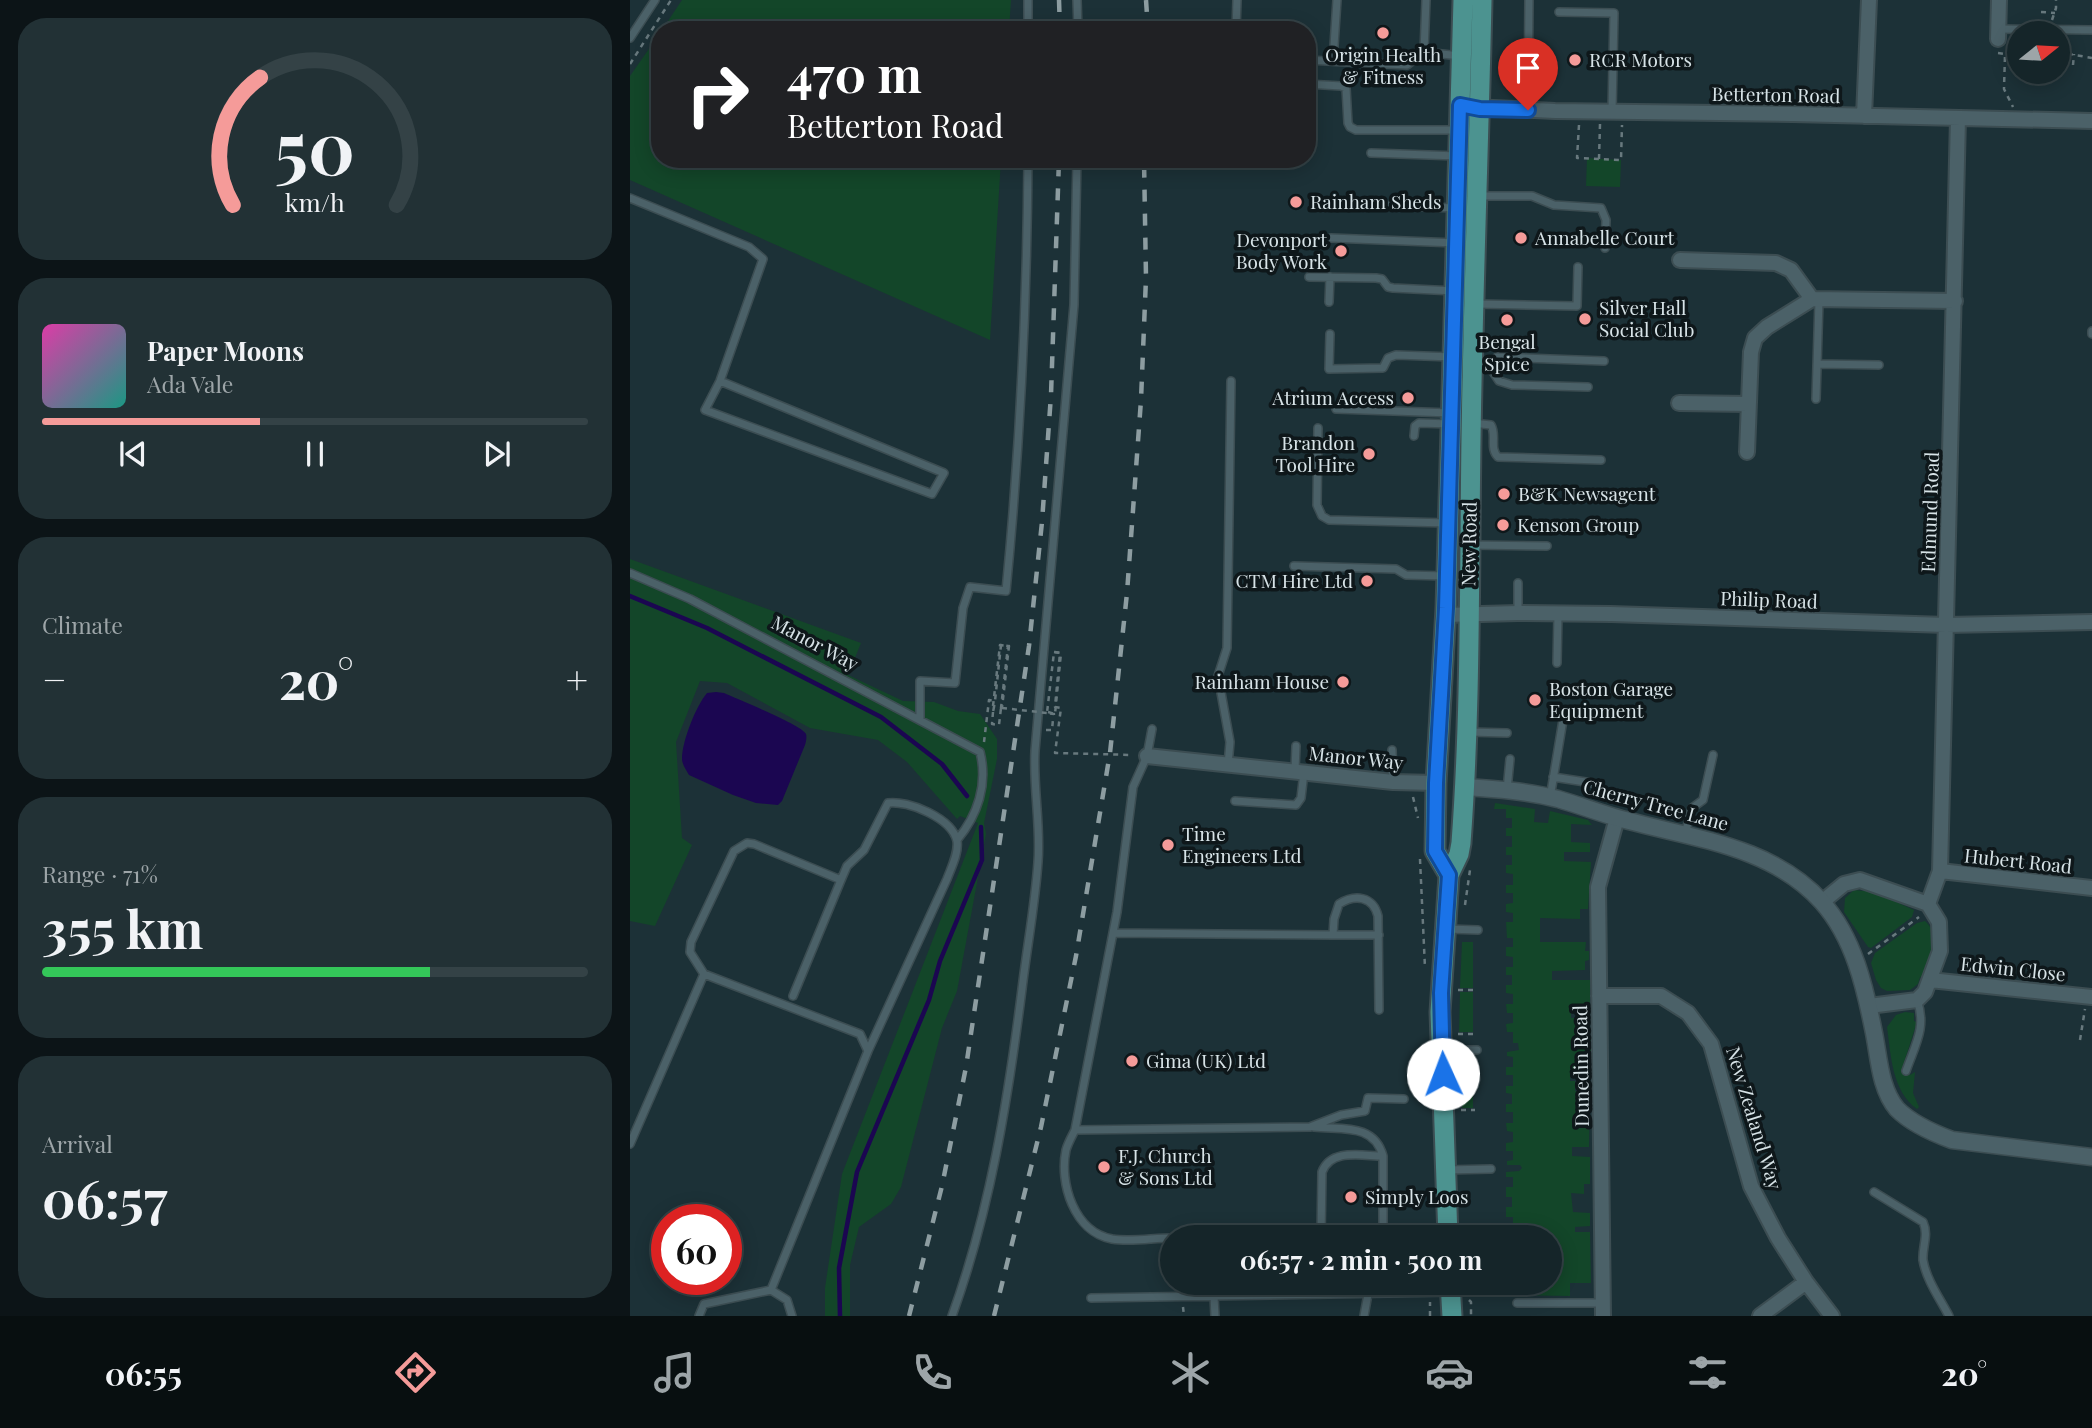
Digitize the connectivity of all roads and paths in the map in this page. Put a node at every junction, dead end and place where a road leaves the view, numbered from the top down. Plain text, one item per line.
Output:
1 (655, 0) edge
2 (671, 0) edge
3 (1028, 0) edge
4 (1077, 0) edge
5 (1237, 0) edge
6 (1337, 0) edge
7 (1426, 0) edge
8 (1463, 0) edge
9 (1482, 0) edge
10 (1529, 0) edge
11 (1869, 0) edge
12 (1999, 0) edge
13 (2056, 0) edge
14 (1559, 12) dead end
15 (2041, 12) dead end
16 (2055, 12) junction
17 (658, 21) edge
18 (1028, 21) edge
19 (1078, 21) edge
20 (1236, 21) edge
21 (2051, 21) edge
22 (2070, 30) edge
23 (2092, 30) edge
24 (651, 31) edge
25 (632, 33) edge
26 (2007, 33) edge
27 (1998, 34) junction
28 (2007, 51) edge
29 (1424, 52) junction
30 (2070, 53) edge
31 (2005, 54) junction
32 (2074, 54) junction
33 (1461, 56) junction
34 (2092, 58) edge
35 (1316, 60) edge
36 (1333, 61) junction
37 (630, 64) edge
38 (2073, 65) dead end
39 (1316, 85) edge
40 (1460, 105) junction
41 (1480, 109) junction
42 (1528, 110) junction
43 (1579, 111) junction
44 (1612, 112) junction
45 (1864, 116) junction
46 (1958, 118) junction
47 (2019, 120) junction
48 (2092, 121) edge
49 (1459, 130) junction
50 (1371, 153) dead end
51 (1459, 156) junction
52 (1599, 159) junction
53 (1028, 168) edge
54 (1077, 168) edge
55 (1477, 196) junction
56 (630, 198) edge
57 (1339, 204) dead end
58 (1457, 208) junction
59 (1331, 238) dead end
60 (1457, 243) junction
61 (1605, 248) dead end
62 (1680, 261) dead end
63 (1578, 267) dead end
64 (1309, 277) dead end
65 (1330, 277) junction
66 (1456, 291) junction
67 (1815, 299) junction
68 (1329, 302) dead end
69 (1955, 302) junction
70 (1474, 304) junction
71 (1330, 334) dead end
72 (1454, 357) junction
73 (1604, 361) dead end
74 (1817, 364) junction
75 (1480, 365) junction
76 (1880, 365) dead end
77 (720, 381) junction
78 (1231, 381) dead end
79 (1588, 387) dead end
80 (1816, 399) dead end
81 (1679, 402) dead end
82 (1748, 404) junction
83 (1336, 409) dead end
84 (1458, 420) junction
85 (1318, 428) dead end
86 (1414, 436) dead end
87 (1747, 452) dead end
88 (1601, 460) dead end
89 (1448, 523) junction
90 (1469, 545) junction
91 (1547, 546) dead end
92 (1294, 566) dead end
93 (630, 573) edge
94 (1447, 576) junction
95 (1518, 583) dead end
96 (1518, 613) junction
97 (1559, 613) junction
98 (1445, 615) junction
99 (1468, 615) junction
100 (2092, 622) edge
101 (1946, 625) junction
102 (1557, 663) dead end
103 (1001, 708) junction
104 (1047, 713) junction
105 (1047, 719) dead end
106 (920, 720) junction
107 (1563, 720) dead end
108 (1052, 727) dead end
109 (1152, 729) dead end
110 (1467, 732) junction
111 (1507, 733) dead end
112 (1296, 746) dead end
113 (1392, 750) dead end
114 (979, 752) junction
115 (1140, 755) junction
116 (1713, 755) dead end
117 (1510, 759) dead end
118 (1228, 765) junction
119 (1300, 771) junction
120 (1553, 776) junction
121 (1393, 782) junction
122 (1436, 783) junction
123 (1592, 783) dead end
124 (1464, 786) junction
125 (1507, 790) junction
126 (1413, 795) dead end
127 (1550, 797) junction
128 (1235, 801) dead end
129 (1617, 818) junction
130 (1420, 826) dead end
131 (1684, 835) junction
132 (957, 840) junction
133 (1420, 858) dead end
134 (1940, 871) junction
135 (1449, 875) junction
136 (841, 880) junction
137 (2092, 888) edge
138 (1822, 902) junction
139 (1928, 904) junction
140 (1444, 929) junction
141 (1478, 930) dead end
142 (1113, 933) junction
143 (1333, 935) junction
144 (1379, 935) junction
145 (1857, 962) junction
146 (704, 974) junction
147 (1426, 974) dead end
148 (1930, 980) junction
149 (1458, 990) dead end
150 (1475, 990) dead end
151 (793, 996) dead end
152 (1599, 996) junction
153 (2089, 997) edge
154 (1917, 1000) junction
155 (1869, 1006) junction
156 (1379, 1010) dead end
157 (1458, 1034) dead end
158 (1475, 1034) dead end
159 (2080, 1040) dead end
160 (1442, 1050) junction
161 (1477, 1050) dead end
162 (868, 1051) junction
163 (1906, 1071) dead end
164 (1404, 1099) dead end
165 (1475, 1110) dead end
166 (1460, 1111) dead end
167 (1310, 1127) junction
168 (1075, 1130) junction
169 (630, 1143) edge
170 (1383, 1156) junction
171 (2092, 1157) edge
172 (1491, 1169) dead end
173 (1445, 1170) junction
174 (1874, 1192) dead end
175 (1321, 1225) edge
176 (1383, 1225) edge
177 (1447, 1225) edge
178 (1160, 1238) edge
179 (1806, 1282) junction
180 (771, 1290) junction
181 (1291, 1295) edge
182 (1368, 1295) edge
183 (1451, 1295) edge
184 (1214, 1296) junction
185 (1091, 1298) dead end
186 (1471, 1302) dead end
187 (1517, 1303) dead end
188 (1430, 1306) dead end
189 (1603, 1310) edge
190 (699, 1316) edge
191 (792, 1316) edge
192 (952, 1316) edge
193 (1215, 1316) edge
194 (1364, 1316) edge
195 (1430, 1316) edge
196 (1452, 1316) edge
197 (1471, 1316) edge
198 (1760, 1316) edge
199 (1832, 1316) edge
200 (1949, 1316) edge

1 - 25 lane
2 - 17 path
3 - 18 lane
4 - 19 lane
5 - 20 lane
6 - 36 lane
7 - 29 lane
8 - 33 main road, New Road
9 - 41 main road, New Road
10 - 42 lane
11 - 45 street
12 - 27 street
13 - 16 path
14 - 44 lane
15 - 16 path
16 - 21 path
22 - 23 lane
24 - 37 path
26 - 27 lane
27 - 31 path
28 - 31 path
29 - 33 lane
29 - 36 lane
30 - 32 path
31 - 47 path
32 - 34 path
32 - 38 path
33 - 40 main road, New Road
35 - 36 lane
39 - 49 lane
40 - 41 street, Betterton Road
40 - 49 main road, New Road
41 - 42 street, Betterton Road
41 - 55 main road, New Road
42 - 43 street, Betterton Road
43 - 44 street, Betterton Road
43 - 52 path
44 - 45 street, Betterton Road
44 - 52 path
44 - 52 path
45 - 46 street, Betterton Road
46 - 47 street, Betterton Road
46 - 69 street, Edmund Road
47 - 48 street, Betterton Road
49 - 51 main road, New Road
50 - 51 lane
51 - 58 main road, New Road
53 - 106 lane
54 - 192 lane
55 - 61 lane
55 - 70 main road, New Road
56 - 77 lane
57 - 58 lane
58 - 60 main road, New Road
59 - 60 lane
60 - 66 main road, New Road
62 - 67 street
63 - 70 lane
64 - 65 lane
65 - 66 lane
65 - 68 lane
66 - 72 main road, New Road
67 - 69 street
67 - 74 lane
67 - 82 street
69 - 101 street, Edmund Road
70 - 75 main road, New Road
71 - 72 lane
72 - 84 main road, New Road
73 - 75 lane
74 - 76 lane
74 - 80 lane
75 - 79 lane
75 - 84 main road, New Road
77 - 77 lane
78 - 118 lane
81 - 82 street
82 - 87 street
83 - 84 lane
84 - 86 lane
84 - 88 lane
84 - 89 main road, New Road
84 - 90 main road, New Road
85 - 89 lane
89 - 94 main road, New Road
90 - 91 lane
90 - 99 main road, New Road
92 - 94 lane
93 - 106 lane, Manor Way
94 - 98 main road, New Road
95 - 96 lane
96 - 97 street, Philip Road
96 - 99 street, Philip Road
97 - 101 street, Philip Road
97 - 102 lane
98 - 99 street, Philip Road
98 - 122 main road, New Road
99 - 110 main road, New Road
100 - 101 street, Philip Road
101 - 134 street, Edmund Road
103 - 103 path, bridge
103 - 103 path, bridge
103 - 104 path, bridge
103 - 114 path, bridge
104 - 104 path, bridge
104 - 105 path, bridge
104 - 108 path, bridge
104 - 115 path, bridge
106 - 114 lane, Manor Way
107 - 120 lane
109 - 115 lane
110 - 111 lane
110 - 124 main road, New Road
112 - 119 lane
113 - 121 lane
114 - 132 lane
115 - 118 street, Manor Way
115 - 142 lane
116 - 131 lane
117 - 125 lane
118 - 119 street, Manor Way
119 - 121 street, Manor Way
119 - 128 lane
120 - 123 lane
120 - 127 lane
121 - 122 street, Manor Way
122 - 124 main road
122 - 135 main road, New Road
124 - 125 street, Cherry Tree Lane
124 - 135 main road, New Road
125 - 127 street, Cherry Tree Lane
126 - 130 path
127 - 129 street, Cherry Tree Lane
129 - 131 street, Cherry Tree Lane
129 - 152 street, Dunedin Road
131 - 138 street, Cherry Tree Lane
132 - 136 lane
132 - 162 lane
133 - 147 path
134 - 137 street, Hubert Road
134 - 139 street, Edmund Road
135 - 140 main road, New Road
136 - 146 lane
136 - 151 lane
138 - 139 street
138 - 145 street, Cherry Tree Lane
139 - 145 path
139 - 148 street
140 - 141 lane
140 - 160 main road, New Road
142 - 143 lane
142 - 168 lane
143 - 144 lane
143 - 144 lane
144 - 156 lane
145 - 155 street, Cherry Tree Lane
146 - 162 lane
146 - 169 lane
148 - 153 street, Edwin Close
148 - 154 street
149 - 150 path
152 - 179 street, New Zealand Way
152 - 189 street, Dunedin Road
153 - 159 path
154 - 155 street
154 - 163 lane
155 - 171 street, Cherry Tree Lane
157 - 158 path
160 - 161 lane
160 - 173 main road, New Road
162 - 180 lane
164 - 167 lane
165 - 166 path
167 - 168 lane
167 - 170 lane
168 - 178 lane
170 - 175 lane
170 - 176 lane
172 - 173 lane
173 - 177 main road, New Road
174 - 200 lane
179 - 198 street
179 - 199 street, New Zealand Way
180 - 190 lane
180 - 191 lane
181 - 184 lane
182 - 194 lane
183 - 196 main road
184 - 185 lane
184 - 193 lane
186 - 197 path
187 - 189 lane
188 - 195 path

